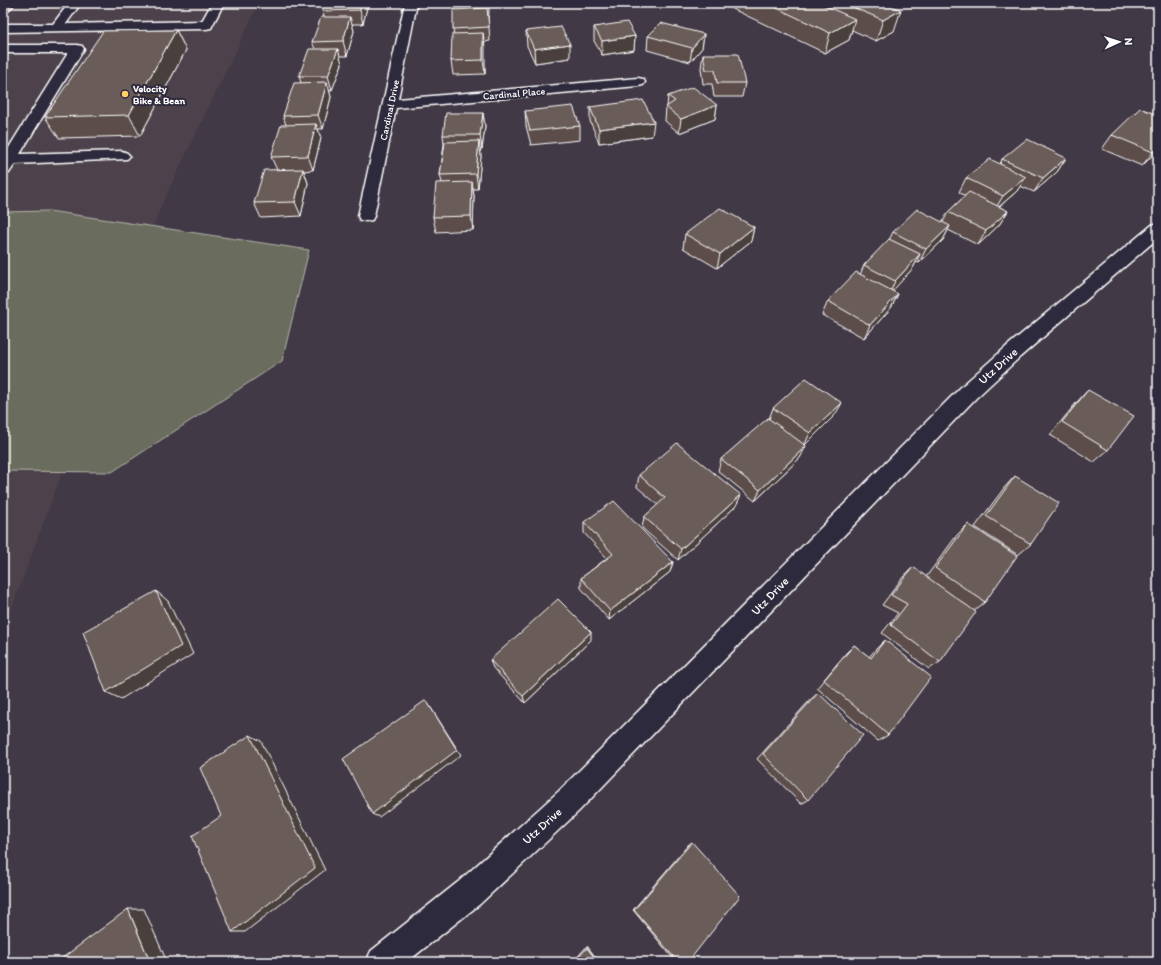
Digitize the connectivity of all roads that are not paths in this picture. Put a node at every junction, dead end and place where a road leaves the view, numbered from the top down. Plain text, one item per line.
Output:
1 (8, 3) edge
2 (76, 3) edge
3 (218, 3) edge
4 (411, 3) edge
5 (3, 9) edge
6 (3, 28) edge
7 (57, 28) junction
8 (3, 49) edge
9 (638, 82) dead end
10 (390, 104) junction
11 (122, 156) dead end
12 (6, 164) edge
13 (366, 216) dead end
14 (1158, 229) edge
15 (382, 962) edge

1 - 5 main road
2 - 7 street
3 - 7 street
4 - 10 street, Cardinal Drive
6 - 7 street
8 - 12 street
9 - 10 street, Cardinal Place
10 - 13 street, Cardinal Drive
11 - 12 street
14 - 15 street, Utz Drive

